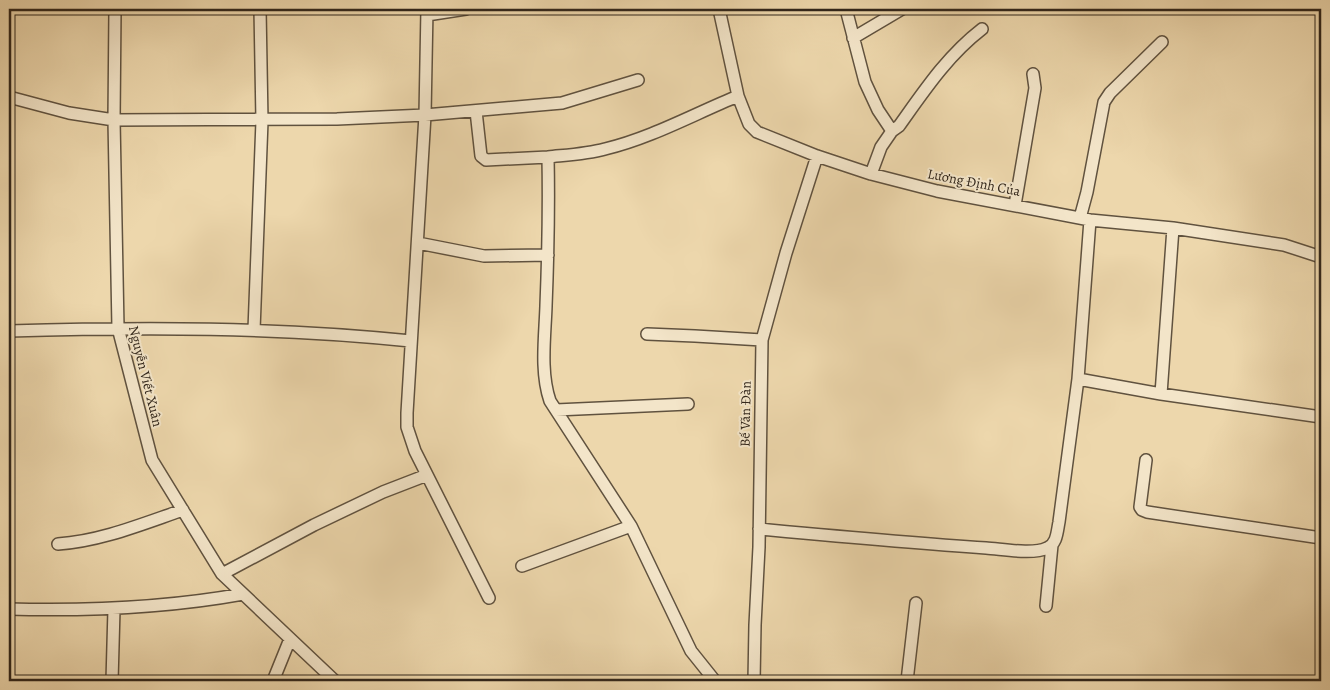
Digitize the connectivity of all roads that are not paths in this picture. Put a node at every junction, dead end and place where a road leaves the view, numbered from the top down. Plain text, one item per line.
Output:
1 (114, 9) edge
2 (260, 9) edge
3 (466, 9) edge
4 (719, 9) edge
5 (846, 9) edge
6 (902, 9) edge
7 (427, 12) edge
8 (982, 29) dead end
9 (853, 38) junction
10 (1162, 42) dead end
11 (1033, 74) dead end
12 (638, 80) dead end
13 (738, 96) junction
14 (9, 97) edge
15 (476, 111) junction
16 (426, 115) junction
17 (114, 120) junction
18 (262, 121) junction
19 (892, 131) junction
20 (817, 156) junction
21 (548, 157) junction
22 (871, 174) junction
23 (1015, 205) junction
24 (1085, 219) junction
25 (1173, 228) junction
26 (418, 243) junction
27 (548, 255) junction
28 (1321, 257) edge
29 (118, 328) junction
30 (254, 330) junction
31 (9, 331) edge
32 (646, 334) dead end
33 (762, 340) junction
34 (411, 341) junction
35 (1078, 379) junction
36 (1161, 394) junction
37 (688, 404) dead end
38 (556, 410) junction
39 (1321, 418) edge
40 (1146, 460) dead end
41 (427, 475) junction
42 (182, 510) junction
43 (631, 526) junction
44 (759, 529) junction
45 (1321, 538) edge
46 (58, 544) dead end
47 (1052, 545) junction
48 (522, 566) dead end
49 (222, 574) junction
50 (243, 594) junction
51 (489, 598) dead end
52 (916, 603) dead end
53 (1046, 606) dead end
54 (114, 608) junction
55 (9, 609) edge
56 (290, 639) junction
57 (112, 681) edge
58 (273, 681) edge
59 (335, 681) edge
60 (714, 681) edge
61 (754, 681) edge
62 (907, 681) edge

1 - 17 street, Nguyễn Viết Xuân
2 - 18 street
3 - 7 street
4 - 13 street, Lương Định Của
5 - 9 street
6 - 9 street
7 - 16 street
8 - 19 street
9 - 19 street
10 - 24 street
11 - 23 street
12 - 15 street
13 - 20 street, Lương Định Của
13 - 21 street
14 - 17 street
15 - 16 street
15 - 21 street
16 - 18 street
16 - 26 street
17 - 18 street
17 - 29 street, Nguyễn Viết Xuân
18 - 30 street
19 - 22 street
20 - 22 street, Lương Định Của
20 - 33 street, Bế Văn Đàn
21 - 27 street
22 - 23 street, Lương Định Của
23 - 24 street, Lương Định Của
24 - 25 street, Lương Định Của
24 - 35 street
25 - 28 street, Lương Định Của
25 - 36 street
26 - 27 street
26 - 34 street
27 - 38 street
29 - 30 street
29 - 31 street
29 - 42 street, Nguyễn Viết Xuân
30 - 34 street
32 - 33 street
33 - 44 street, Bế Văn Đàn
34 - 41 street
35 - 36 street
35 - 47 street
36 - 39 street
37 - 38 street
38 - 43 street
40 - 45 street
41 - 49 street
41 - 51 street
42 - 46 street
42 - 49 street, Nguyễn Viết Xuân
43 - 48 street
43 - 60 street
44 - 47 street
44 - 61 street, Bế Văn Đàn
47 - 53 street
49 - 50 street, Nguyễn Viết Xuân
50 - 54 street
50 - 56 street, Nguyễn Viết Xuân
52 - 62 street
54 - 55 street
54 - 57 street
56 - 58 street
56 - 59 street, Nguyễn Viết Xuân

